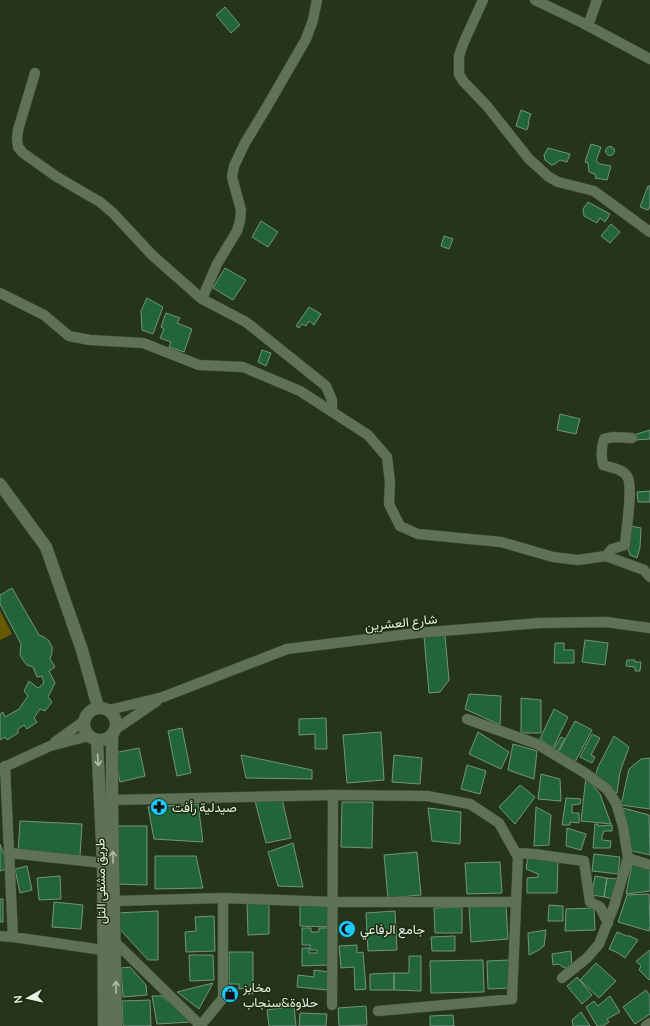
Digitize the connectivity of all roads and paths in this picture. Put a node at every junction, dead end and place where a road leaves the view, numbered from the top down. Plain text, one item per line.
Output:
1 (317, 0) edge
2 (483, 0) edge
3 (535, 0) edge
4 (597, 0) edge
5 (588, 26) junction
6 (650, 59) edge
7 (35, 73) dead end
8 (650, 232) edge
9 (0, 293) edge
10 (202, 299) junction
11 (332, 412) junction
12 (632, 438) dead end
13 (0, 484) edge
14 (606, 556) junction
15 (650, 577) edge
16 (650, 628) edge
17 (163, 697) junction
18 (103, 709) junction
19 (467, 719) dead end
20 (84, 721) junction
21 (114, 732) junction
22 (93, 738) junction
23 (50, 746) junction
24 (2, 767) edge
25 (333, 795) junction
26 (112, 800) junction
27 (10, 853) junction
28 (517, 854) junction
29 (628, 858) junction
30 (103, 863) junction
31 (650, 865) edge
32 (223, 898) junction
33 (114, 901) junction
34 (333, 902) junction
35 (516, 902) junction
36 (608, 923) junction
37 (0, 936) edge
38 (13, 937) junction
39 (115, 942) junction
40 (103, 950) junction
41 (562, 978) dead end
42 (332, 1006) dead end
43 (378, 1011) dead end
44 (650, 1023) edge
45 (104, 1026) edge
46 (116, 1026) edge
47 (201, 1026) edge
48 (646, 1026) edge

1 - 10 street
2 - 8 street
3 - 5 street
4 - 5 street
5 - 6 street
7 - 10 street
9 - 11 street
10 - 11 street
11 - 14 street
12 - 14 street
13 - 18 street
14 - 15 street
16 - 17 street, شارع العشرين
17 - 18 street
17 - 21 street
18 - 20 street
18 - 21 street
19 - 29 street
20 - 22 street
20 - 23 street
21 - 22 street
21 - 26 street, طريق مشفى التل
22 - 23 street
22 -> 30 street, طريق مشفى التل
23 - 24 street
24 - 27 street
25 - 26 street
25 - 28 street
25 - 34 street
33 -> 26 street, طريق مشفى التل
27 - 30 street
27 - 38 street
28 - 35 street
28 - 36 street
29 - 31 street
29 - 36 street
30 - 40 street, طريق مشفى التل
32 - 33 street
32 - 34 street
32 - 47 street
33 - 39 street, طريق مشفى التل
34 - 35 street
34 - 42 street
35 - 43 street
36 - 41 street
37 - 38 street
38 - 40 street
46 -> 39 street, طريق مشفى التل
39 - 47 street
40 - 45 street, طريق مشفى التل
44 - 48 street

